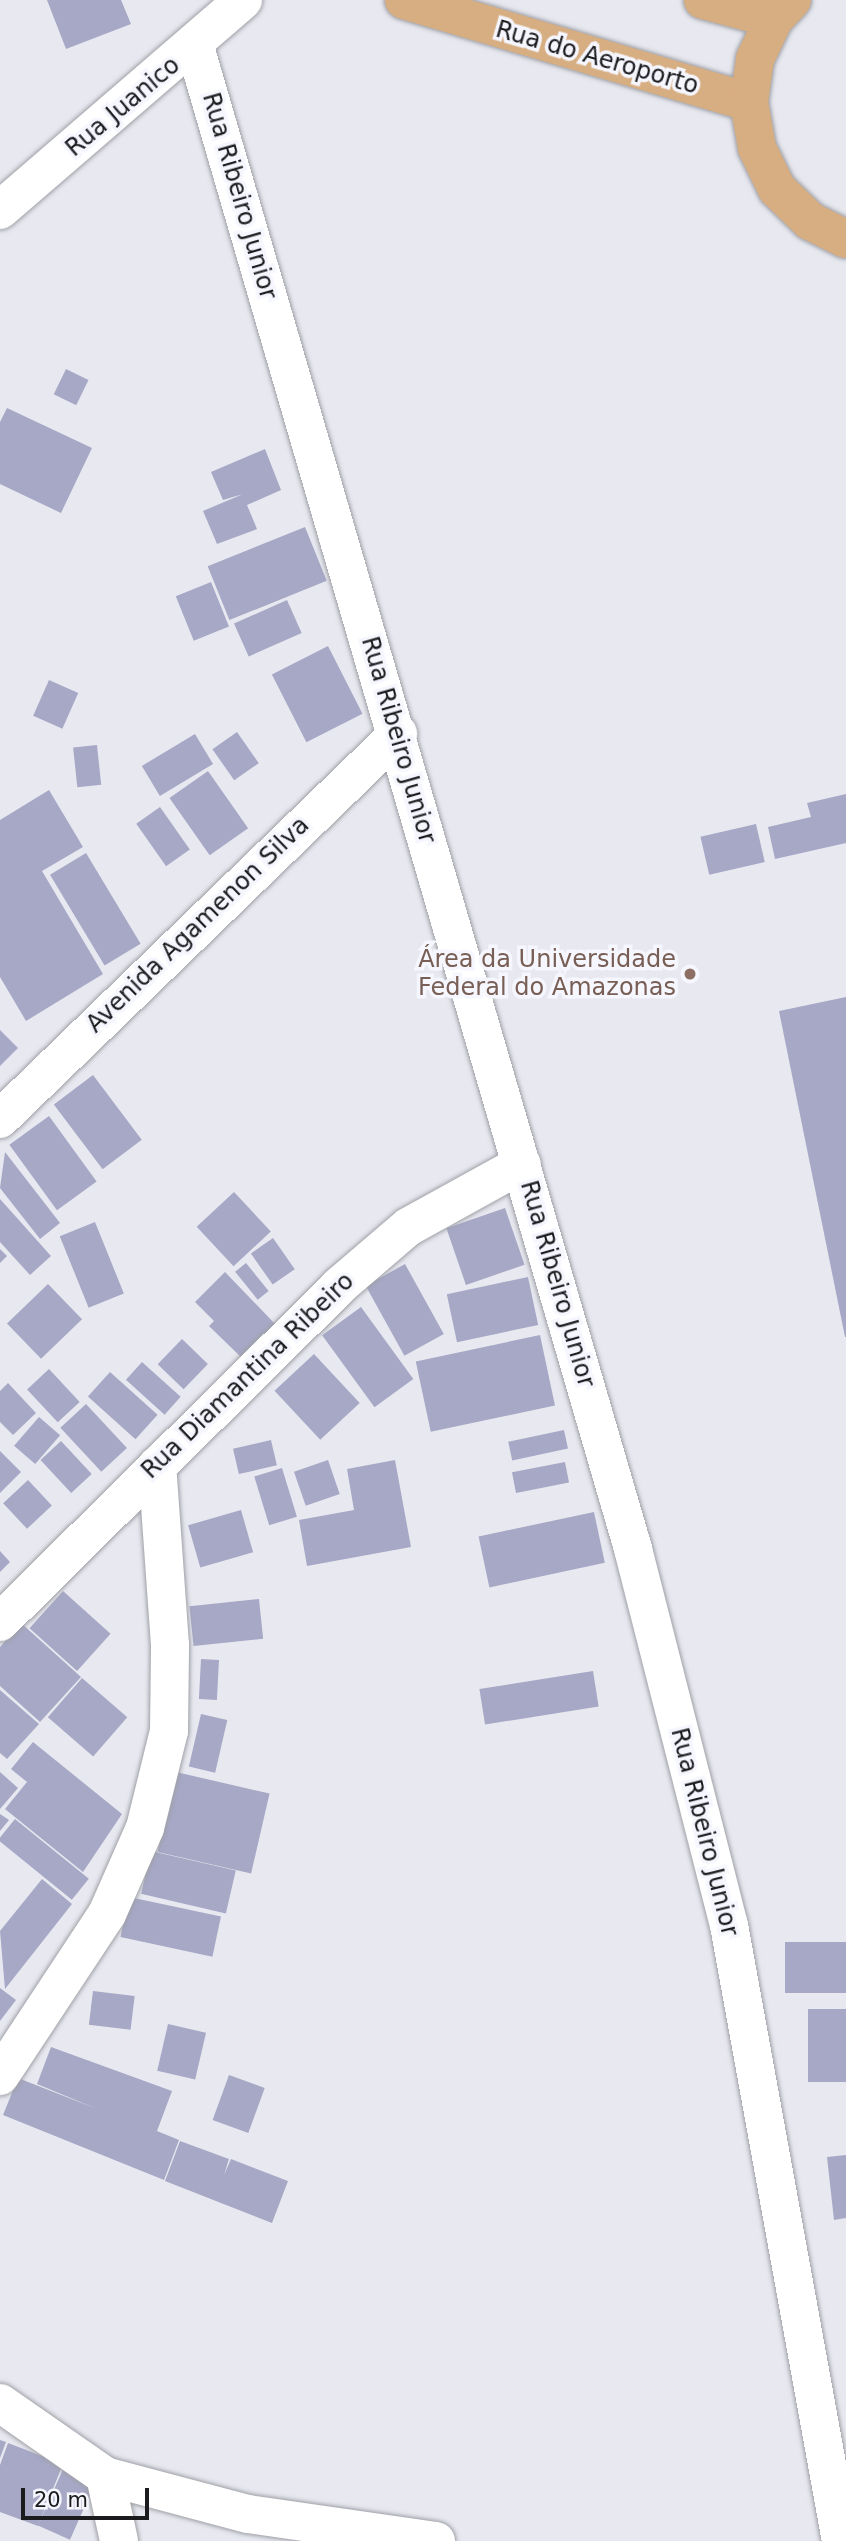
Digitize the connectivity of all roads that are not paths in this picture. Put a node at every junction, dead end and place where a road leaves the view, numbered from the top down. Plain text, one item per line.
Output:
1 (243, 0) edge
2 (404, 0) edge
3 (703, 0) edge
4 (783, 9) edge
5 (195, 47) junction
6 (749, 102) junction
7 (0, 210) edge
8 (846, 239) edge
9 (398, 734) junction
10 (0, 1119) edge
11 (522, 1164) junction
12 (157, 1465) junction
13 (0, 1622) edge
14 (0, 2076) edge
15 (0, 2403) edge
16 (105, 2476) junction
17 (119, 2541) edge
18 (436, 2541) edge
19 (841, 2541) edge

1 - 5 street, Rua Juanico
2 - 6 main road, Rua do Aeroporto
3 - 4 main road
4 - 6 main road
5 - 7 street, Rua Juanico
5 - 9 street, Rua Ribeiro Junior
6 - 8 main road
9 - 10 street, Avenida Agamenon Silva
9 - 11 street, Rua Ribeiro Junior
11 - 12 street, Rua Diamantina Ribeiro
11 - 19 street, Rua Ribeiro Junior
12 - 13 street, Rua Diamantina Ribeiro
12 - 14 street
15 - 16 street
16 - 17 street
16 - 18 street

